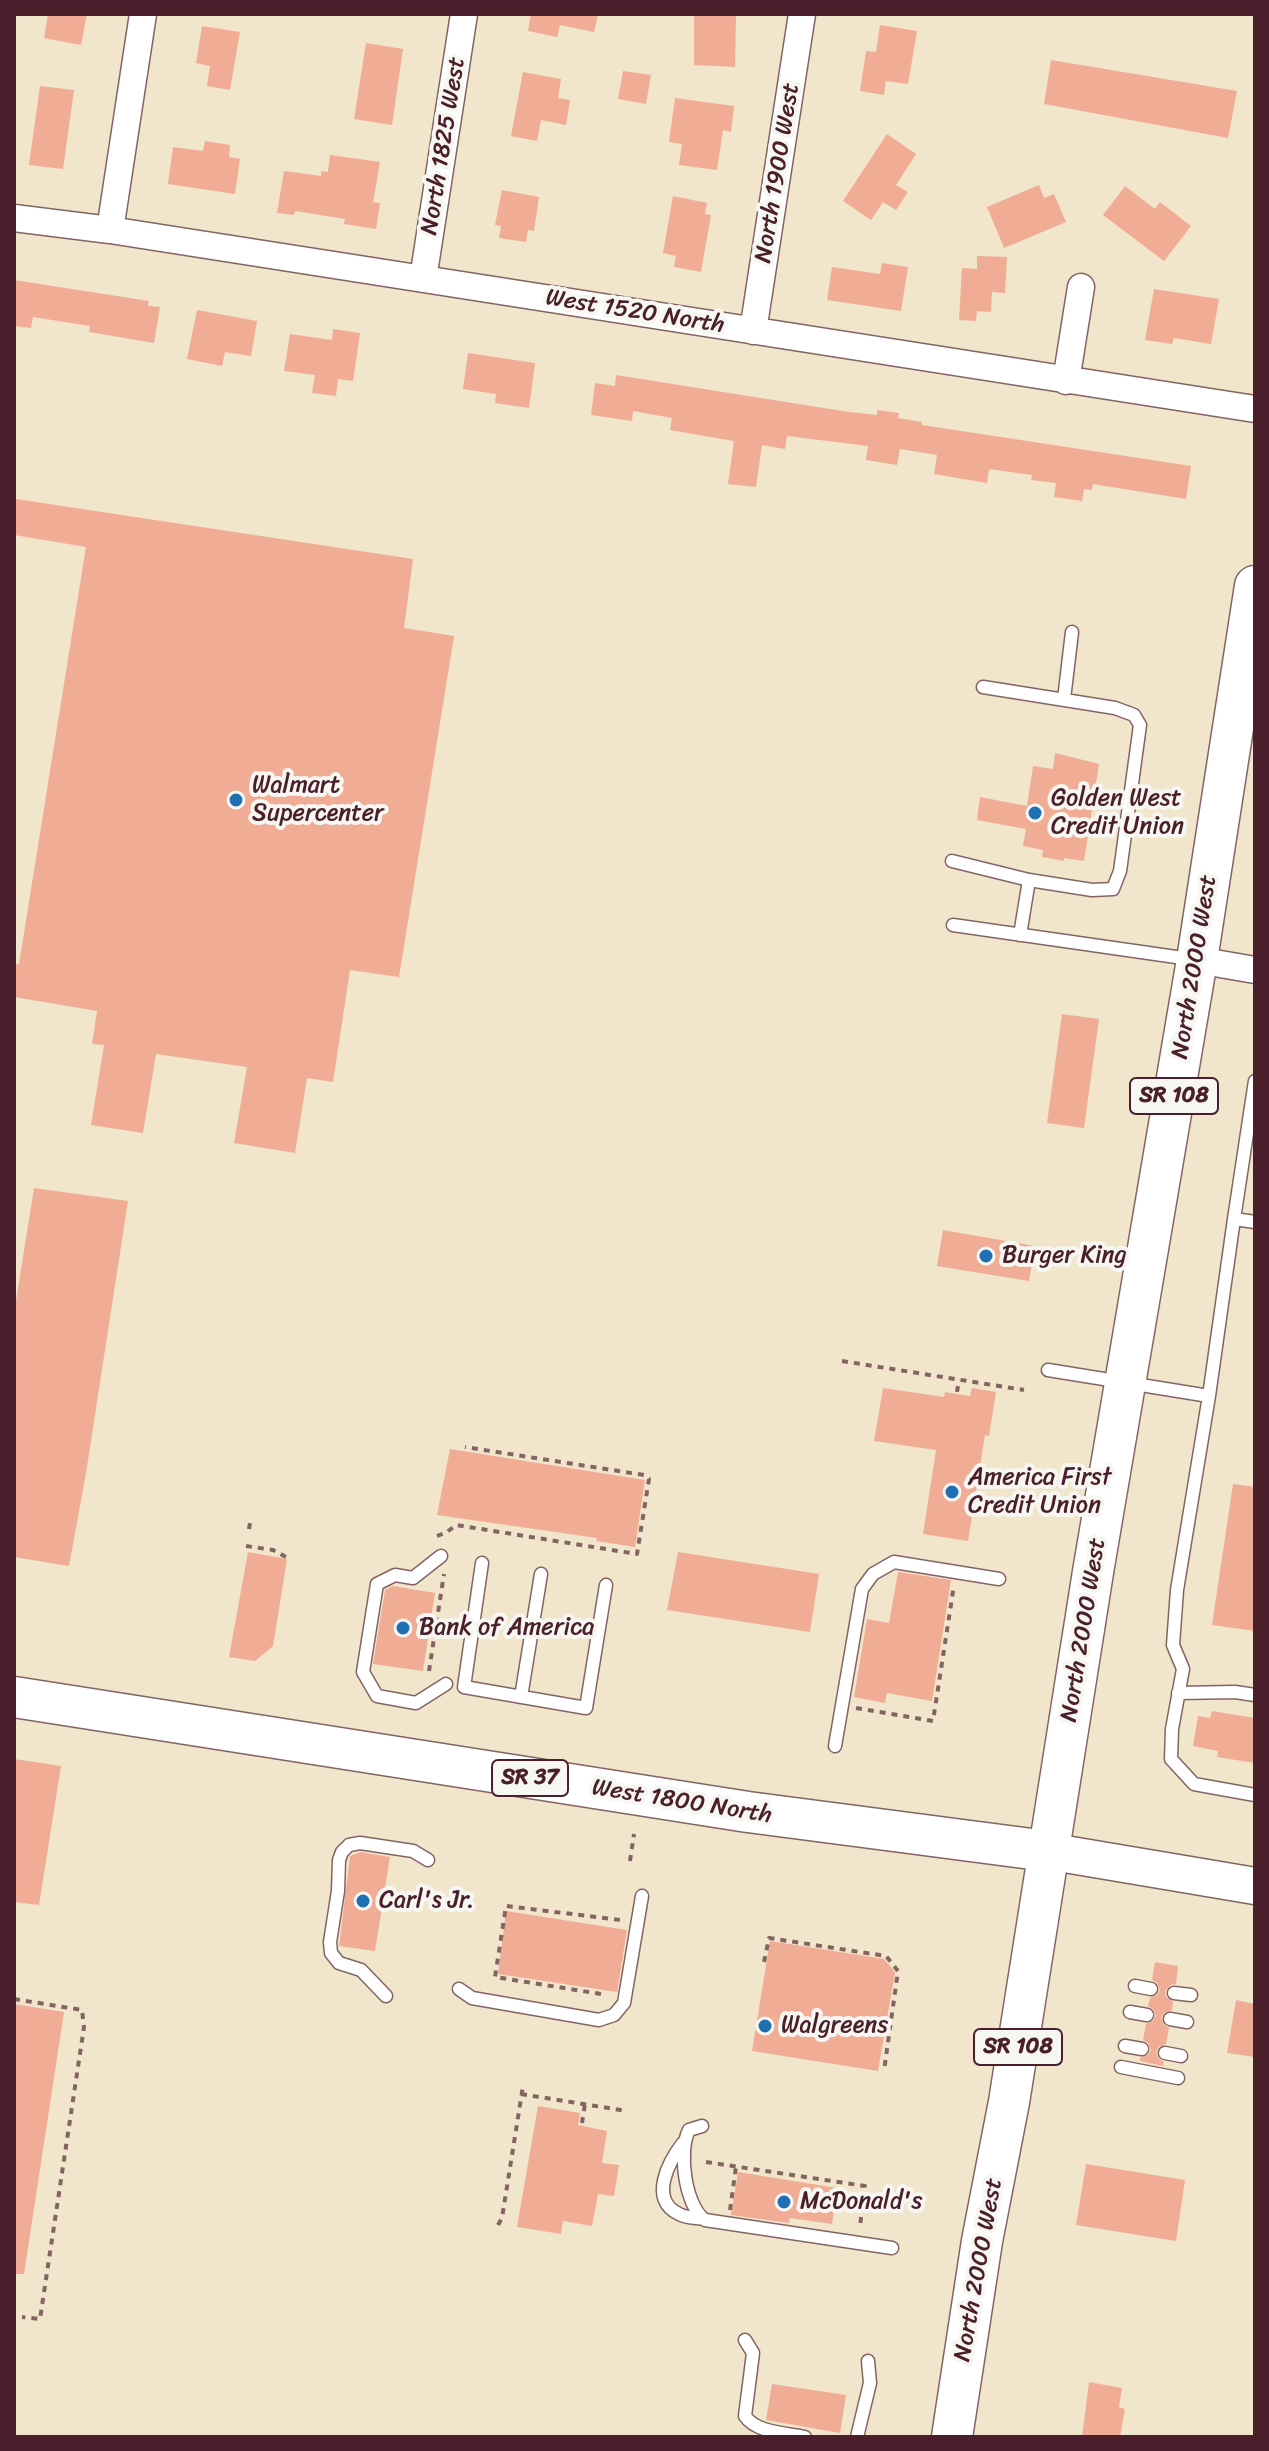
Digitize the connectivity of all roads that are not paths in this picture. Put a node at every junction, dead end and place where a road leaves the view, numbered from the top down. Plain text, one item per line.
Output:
1 (143, 14) edge
2 (464, 14) edge
3 (802, 14) edge
4 (14, 218) edge
5 (110, 230) junction
6 (423, 279) junction
7 (1081, 287) dead end
8 (753, 331) junction
9 (1066, 381) junction
10 (1255, 409) edge
11 (1255, 586) edge
12 (1072, 632) dead end
13 (983, 687) dead end
14 (1064, 699) junction
15 (952, 861) dead end
16 (1029, 880) junction
17 (953, 925) dead end
18 (1020, 935) junction
19 (1197, 960) junction
20 (1255, 970) edge
21 (1255, 1081) edge
22 (1252, 1120) edge
23 (1250, 1146) edge
24 (1234, 1219) junction
25 (1255, 1222) edge
26 (1048, 1370) dead end
27 (1126, 1382) junction
28 (1209, 1396) junction
29 (441, 1556) dead end
30 (482, 1563) dead end
31 (541, 1574) dead end
32 (999, 1579) dead end
33 (606, 1585) dead end
34 (446, 1684) dead end
35 (1178, 1693) junction
36 (1255, 1695) edge
37 (14, 1697) edge
38 (521, 1697) junction
39 (835, 1746) dead end
40 (1255, 1795) edge
41 (1047, 1851) junction
42 (428, 1860) dead end
43 (1255, 1886) edge
44 (642, 1896) dead end
45 (1135, 1986) dead end
46 (459, 1989) dead end
47 (1151, 1989) dead end
48 (1174, 1993) dead end
49 (1191, 1995) dead end
50 (386, 1996) dead end
51 (1130, 2012) dead end
52 (1147, 2015) dead end
53 (1170, 2019) dead end
54 (1187, 2022) dead end
55 (1125, 2046) dead end
56 (1142, 2049) dead end
57 (1165, 2053) dead end
58 (1181, 2056) dead end
59 (1121, 2067) dead end
60 (1178, 2078) dead end
61 (702, 2126) dead end
62 (683, 2143) junction
63 (705, 2220) junction
64 (892, 2248) dead end
65 (745, 2340) dead end
66 (868, 2361) dead end
67 (805, 2437) edge
68 (857, 2437) edge
69 (952, 2437) edge

1 - 5 street
2 - 6 street, North 1825 West
3 - 8 street, North 1900 West
4 - 5 street, West 1520 North
5 - 6 street, West 1520 North
6 - 8 street, West 1520 North
7 - 9 street
8 - 9 street, West 1520 North
9 - 10 street, West 1520 North
11 - 19 main road, North 2000 West / SR 108
12 - 14 lane
13 - 14 lane
14 - 16 lane
15 - 16 lane
16 - 18 lane
17 - 18 lane
18 - 19 lane
19 - 20 street
19 - 27 main road, North 2000 West / SR 108
21 - 22 lane
22 - 23 lane
23 - 24 lane
24 - 25 lane
24 - 28 lane
26 - 27 lane
27 - 28 lane
27 - 41 main road, North 2000 West / SR 108
28 - 35 lane
29 - 34 lane
30 - 38 lane
31 - 38 lane
32 - 39 lane
33 - 38 lane
35 - 36 lane
35 - 40 lane
37 - 41 main road, West 1800 North / SR 37
41 - 43 main road, West 1800 North / SR 37
41 - 69 main road, North 2000 West / SR 108
42 - 50 lane
44 - 46 lane
45 - 47 lane
48 - 49 lane
51 - 52 lane
53 - 54 lane
55 - 56 lane
57 - 58 lane
59 - 60 lane
61 - 62 lane
62 - 63 lane
62 - 63 lane
63 - 64 lane
65 - 67 lane
66 - 68 lane

